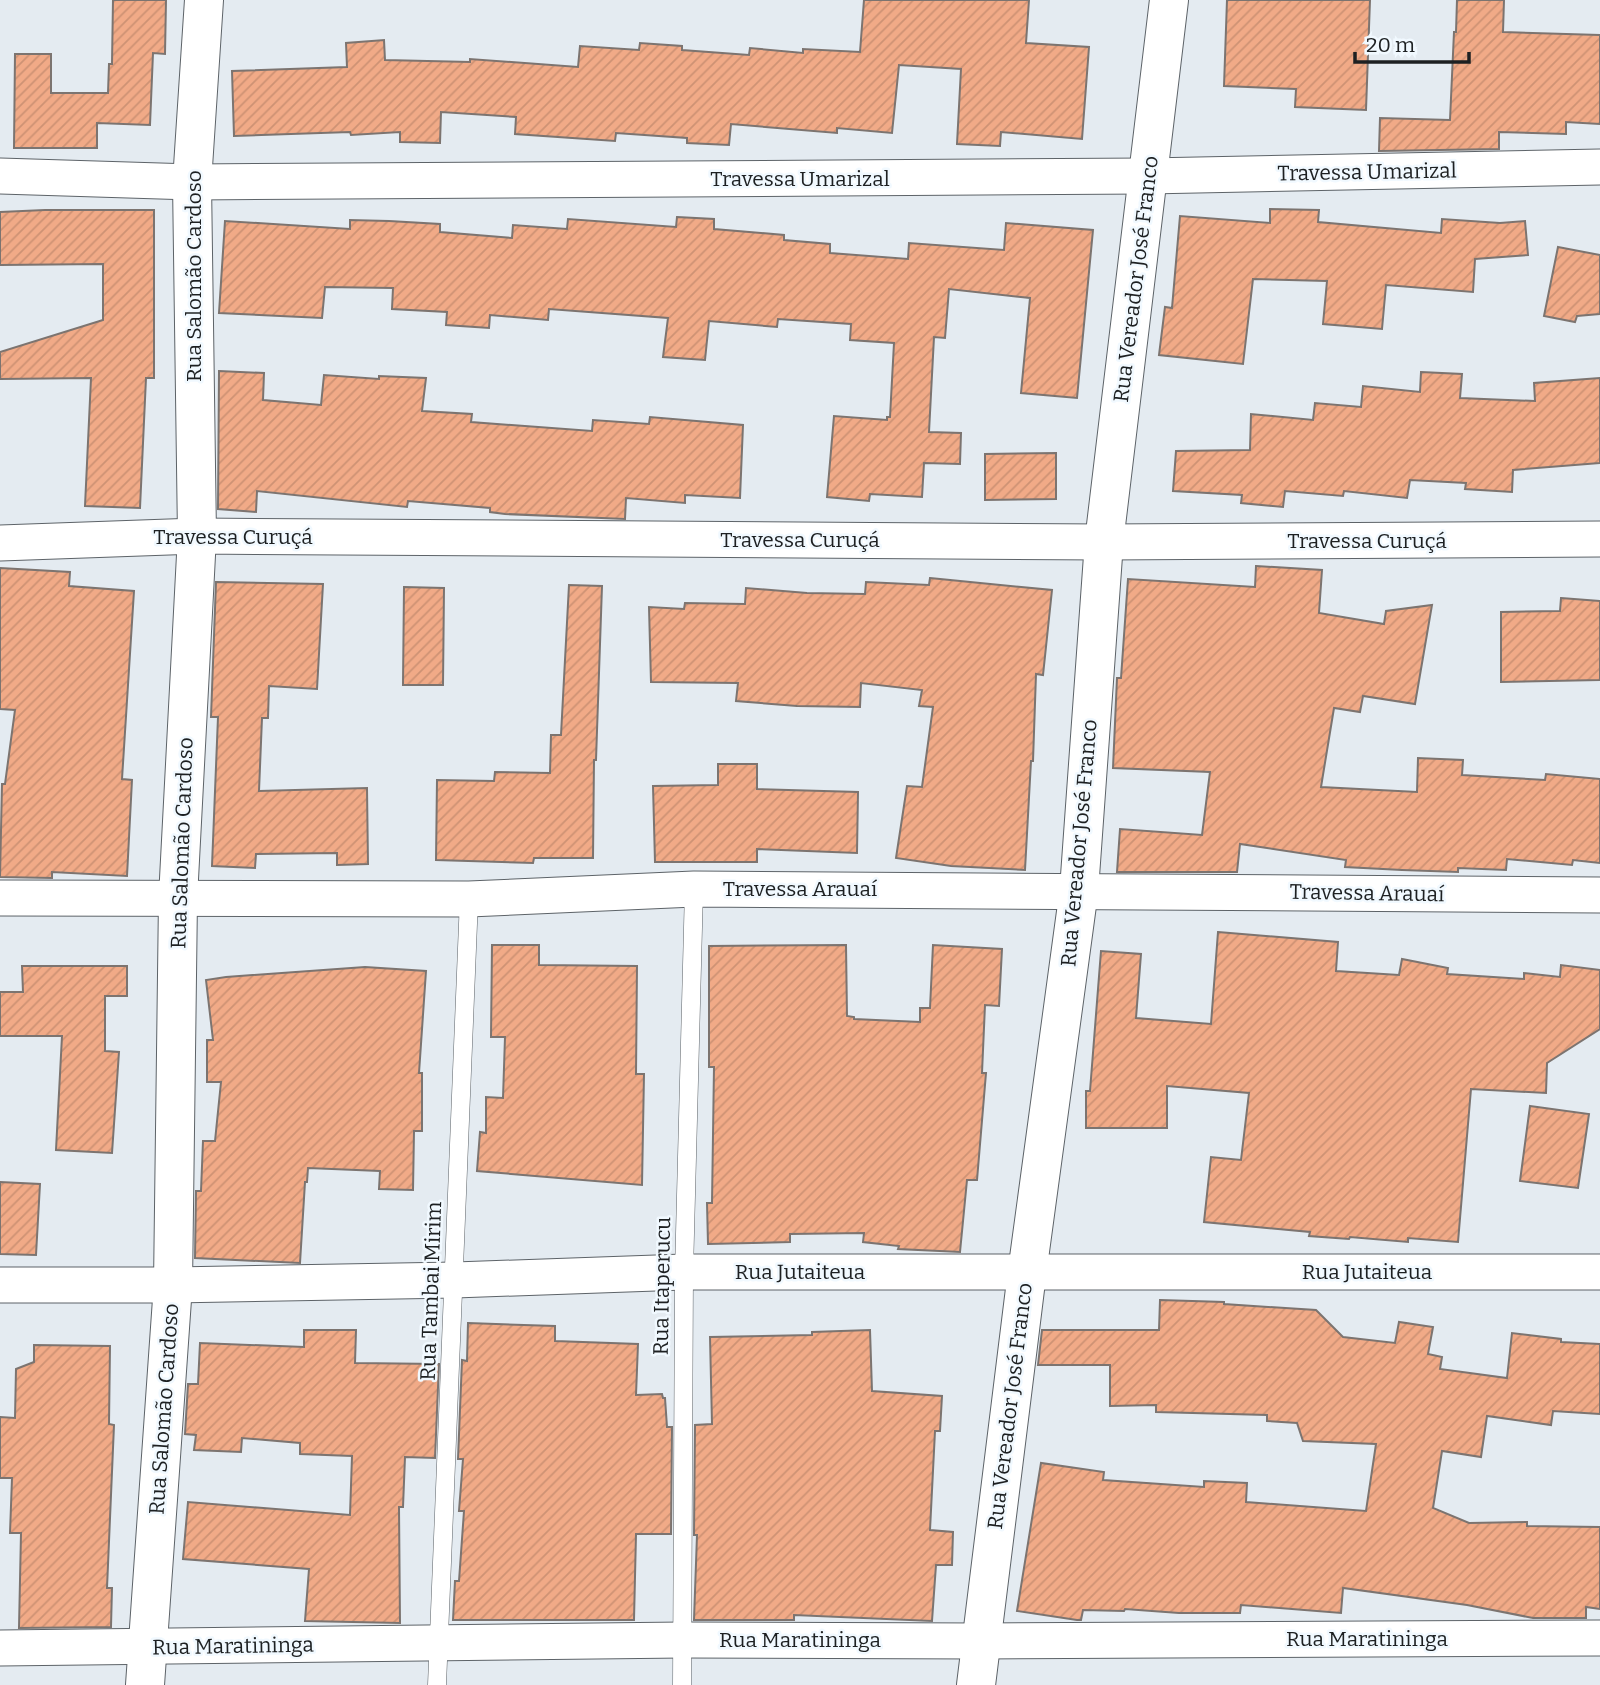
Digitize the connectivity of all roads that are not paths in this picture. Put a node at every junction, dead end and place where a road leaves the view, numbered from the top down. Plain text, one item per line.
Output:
1 (204, 0) edge
2 (1169, 0) edge
3 (1600, 167) edge
4 (0, 176) edge
5 (1148, 176) junction
6 (192, 182) junction
7 (197, 536) junction
8 (1600, 539) edge
9 (1104, 542) junction
10 (0, 543) edge
11 (694, 889) junction
12 (1079, 890) junction
13 (1600, 895) edge
14 (0, 898) edge
15 (178, 898) junction
16 (469, 900) junction
17 (684, 1272) junction
18 (1600, 1272) edge
19 (1027, 1273) junction
20 (455, 1280) junction
21 (0, 1285) edge
22 (173, 1285) junction
23 (1600, 1638) edge
24 (683, 1640) junction
25 (981, 1641) junction
26 (438, 1643) junction
27 (147, 1647) junction
28 (0, 1648) edge
29 (145, 1685) edge
30 (436, 1685) edge
31 (682, 1685) edge
32 (976, 1685) edge

1 - 6 street, Rua Salomão Cardoso
2 - 5 street, Rua Vereador José Franco
3 - 5 street, Travessa Umarizal
4 - 6 street, Travessa Umarizal
5 - 6 street, Travessa Umarizal
5 - 9 street, Rua Vereador José Franco
6 - 7 street, Rua Salomão Cardoso
7 - 9 street, Travessa Curuçá
7 - 10 street, Travessa Curuçá
7 - 15 street, Rua Salomão Cardoso
8 - 9 street, Travessa Curuçá
9 - 12 street, Rua Vereador José Franco
11 - 12 street, Travessa Arauaí
11 - 16 street, Travessa Arauaí
11 - 17 lane, Rua Itaperucu
12 - 13 street, Travessa Arauaí
12 - 19 street, Rua Vereador José Franco
14 - 15 street, Travessa Arauaí
15 - 16 street, Travessa Arauaí
15 - 22 street, Rua Salomão Cardoso
16 - 20 lane, Rua Tambai Mirim
17 - 19 street, Rua Jutaiteua
17 - 20 street, Rua Jutaiteua
17 - 24 lane, Rua Itaperucu
18 - 19 street, Rua Jutaiteua
19 - 25 street, Rua Vereador José Franco
20 - 22 street, Rua Jutaiteua
20 - 26 lane, Rua Tambai Mirim
21 - 22 street, Rua Jutaiteua
22 - 27 street, Rua Salomão Cardoso
23 - 25 street, Rua Maratininga
24 - 25 street, Rua Maratininga
24 - 26 street, Rua Maratininga
24 - 31 lane, Rua Itaperucu
25 - 32 street, Rua Vereador José Franco
26 - 27 street, Rua Maratininga
26 - 30 lane, Rua Tambai Mirim
27 - 28 street, Rua Maratininga
27 - 29 street, Rua Salomão Cardoso

